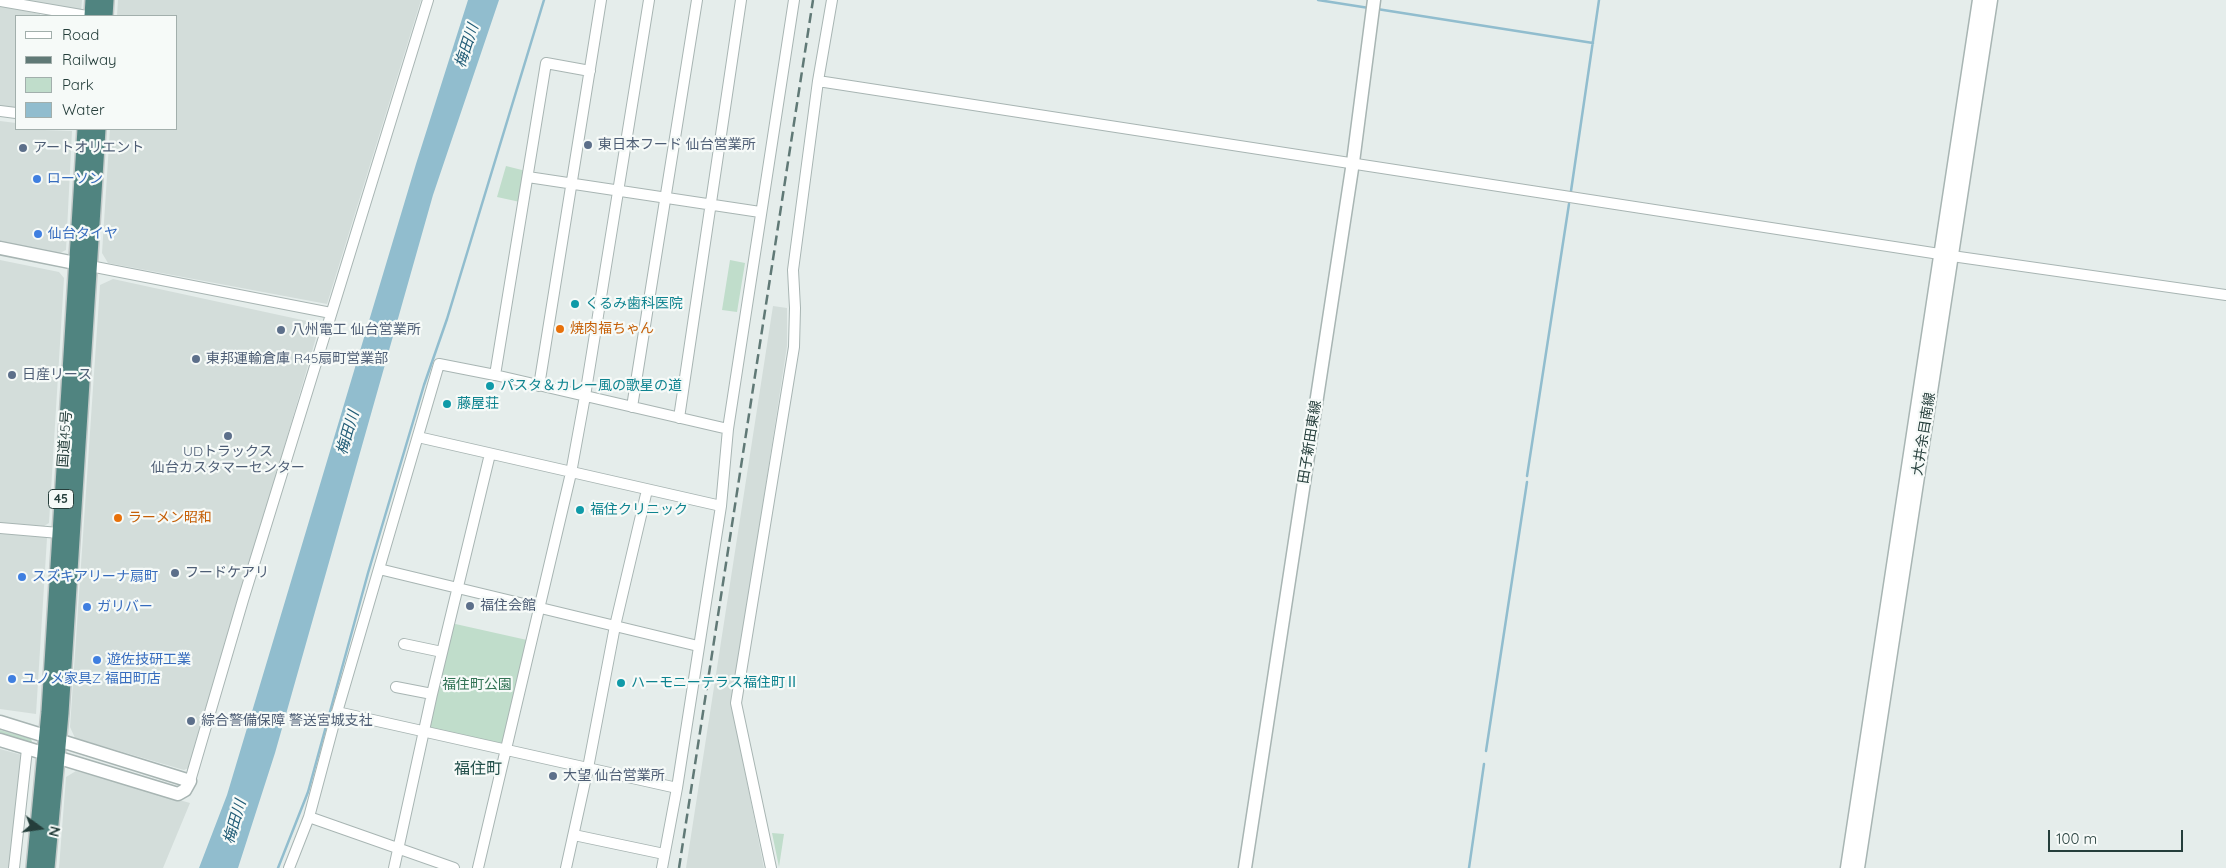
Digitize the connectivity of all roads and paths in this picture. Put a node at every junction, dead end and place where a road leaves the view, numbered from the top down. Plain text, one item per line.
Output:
1 (94, 0) edge
2 (106, 0) edge
3 (428, 0) edge
4 (601, 0) edge
5 (649, 0) edge
6 (697, 0) edge
7 (741, 0) edge
8 (794, 0) edge
9 (832, 0) edge
10 (1979, 0) edge
11 (1991, 0) edge
12 (0, 1) edge
13 (1373, 6) edge
14 (81, 15) edge
15 (92, 15) edge
16 (105, 15) edge
17 (590, 71) junction
18 (818, 81) junction
19 (0, 111) edge
20 (15, 113) edge
21 (85, 130) edge
22 (98, 130) edge
23 (1354, 162) junction
24 (528, 177) junction
25 (572, 184) junction
26 (619, 191) junction
27 (666, 199) junction
28 (711, 206) junction
29 (760, 212) junction
30 (0, 248) edge
31 (1946, 255) junction
32 (83, 264) junction
33 (2226, 295) edge
34 (331, 313) junction
35 (495, 374) junction
36 (539, 386) junction
37 (585, 396) junction
38 (632, 407) junction
39 (678, 418) junction
40 (728, 429) junction
41 (418, 438) junction
42 (490, 454) junction
43 (570, 473) junction
44 (647, 490) junction
45 (721, 506) junction
46 (0, 528) edge
47 (59, 533) junction
48 (378, 569) junction
49 (458, 588) junction
50 (539, 607) junction
51 (615, 626) junction
52 (404, 644) dead end
53 (698, 646) junction
54 (442, 652) junction
55 (396, 687) dead end
56 (432, 694) junction
57 (337, 712) junction
58 (0, 722) edge
59 (424, 732) junction
60 (52, 739) junction
61 (0, 740) edge
62 (27, 749) junction
63 (507, 752) junction
64 (51, 755) junction
65 (588, 768) junction
66 (190, 781) junction
67 (677, 788) junction
68 (309, 818) junction
69 (574, 835) junction
70 (399, 849) junction
71 (664, 854) junction
72 (14, 868) edge
73 (34, 868) edge
74 (47, 868) edge
75 (289, 868) edge
76 (394, 868) edge
77 (454, 868) edge
78 (478, 868) edge
79 (566, 868) edge
80 (662, 868) edge
81 (771, 868) edge
82 (1245, 868) edge
83 (1846, 868) edge
84 (1858, 868) edge

1 - 15 highway
2 - 16 highway
3 - 34 street
4 - 17 street
5 - 26 street
6 - 27 street
7 - 28 street
8 - 29 street
9 - 18 street
10 - 31 street
11 - 31 street, 大井余目南線
12 - 14 street
13 - 23 street, 田子新田東線
17 - 24 street
17 - 25 street
18 - 23 street
18 - 81 street
19 - 20 street
21 - 32 highway, 国道45号 / 45
22 - 32 highway, 国道45号 / 45
23 - 31 street
23 - 82 street, 田子新田東線
24 - 25 street
24 - 35 street
25 - 26 street
25 - 36 street
26 - 27 street
26 - 37 street
27 - 28 street
27 - 38 street
28 - 29 street
28 - 39 street
29 - 40 street
30 - 32 street
31 - 33 street
31 - 83 street
31 - 84 street, 大井余目南線
32 - 34 street
32 - 47 highway, 国道45号 / 45
32 - 60 highway, 国道45号 / 45
34 - 66 street
35 - 36 street
35 - 41 street
36 - 37 street
37 - 38 street
37 - 43 street
38 - 39 street
39 - 40 street
40 - 45 street
41 - 42 street
41 - 48 street
42 - 43 street
42 - 49 street
43 - 44 street
43 - 50 street
44 - 45 street
44 - 51 street
45 - 53 street
46 - 47 street
47 - 60 highway, 国道45号 / 45
48 - 49 street
48 - 57 street
49 - 50 street
49 - 54 street
50 - 51 street
50 - 63 street
51 - 53 street
51 - 65 street
52 - 54 street
53 - 67 street
54 - 56 street
55 - 56 street
56 - 59 street
57 - 59 street
57 - 68 street
58 - 60 street
59 - 63 street
59 - 70 street
60 - 64 highway, 国道45号 / 45
60 - 66 street
61 - 62 street
62 - 64 street
62 - 72 street
63 - 65 street
63 - 78 street
64 - 66 street
64 - 73 highway, 国道45号 / 45
64 - 74 highway, 国道45号 / 45
65 - 67 street
65 - 69 street
67 - 71 street
68 - 70 street
68 - 75 street
69 - 71 street
69 - 79 street
70 - 76 street
70 - 77 street
71 - 80 street

